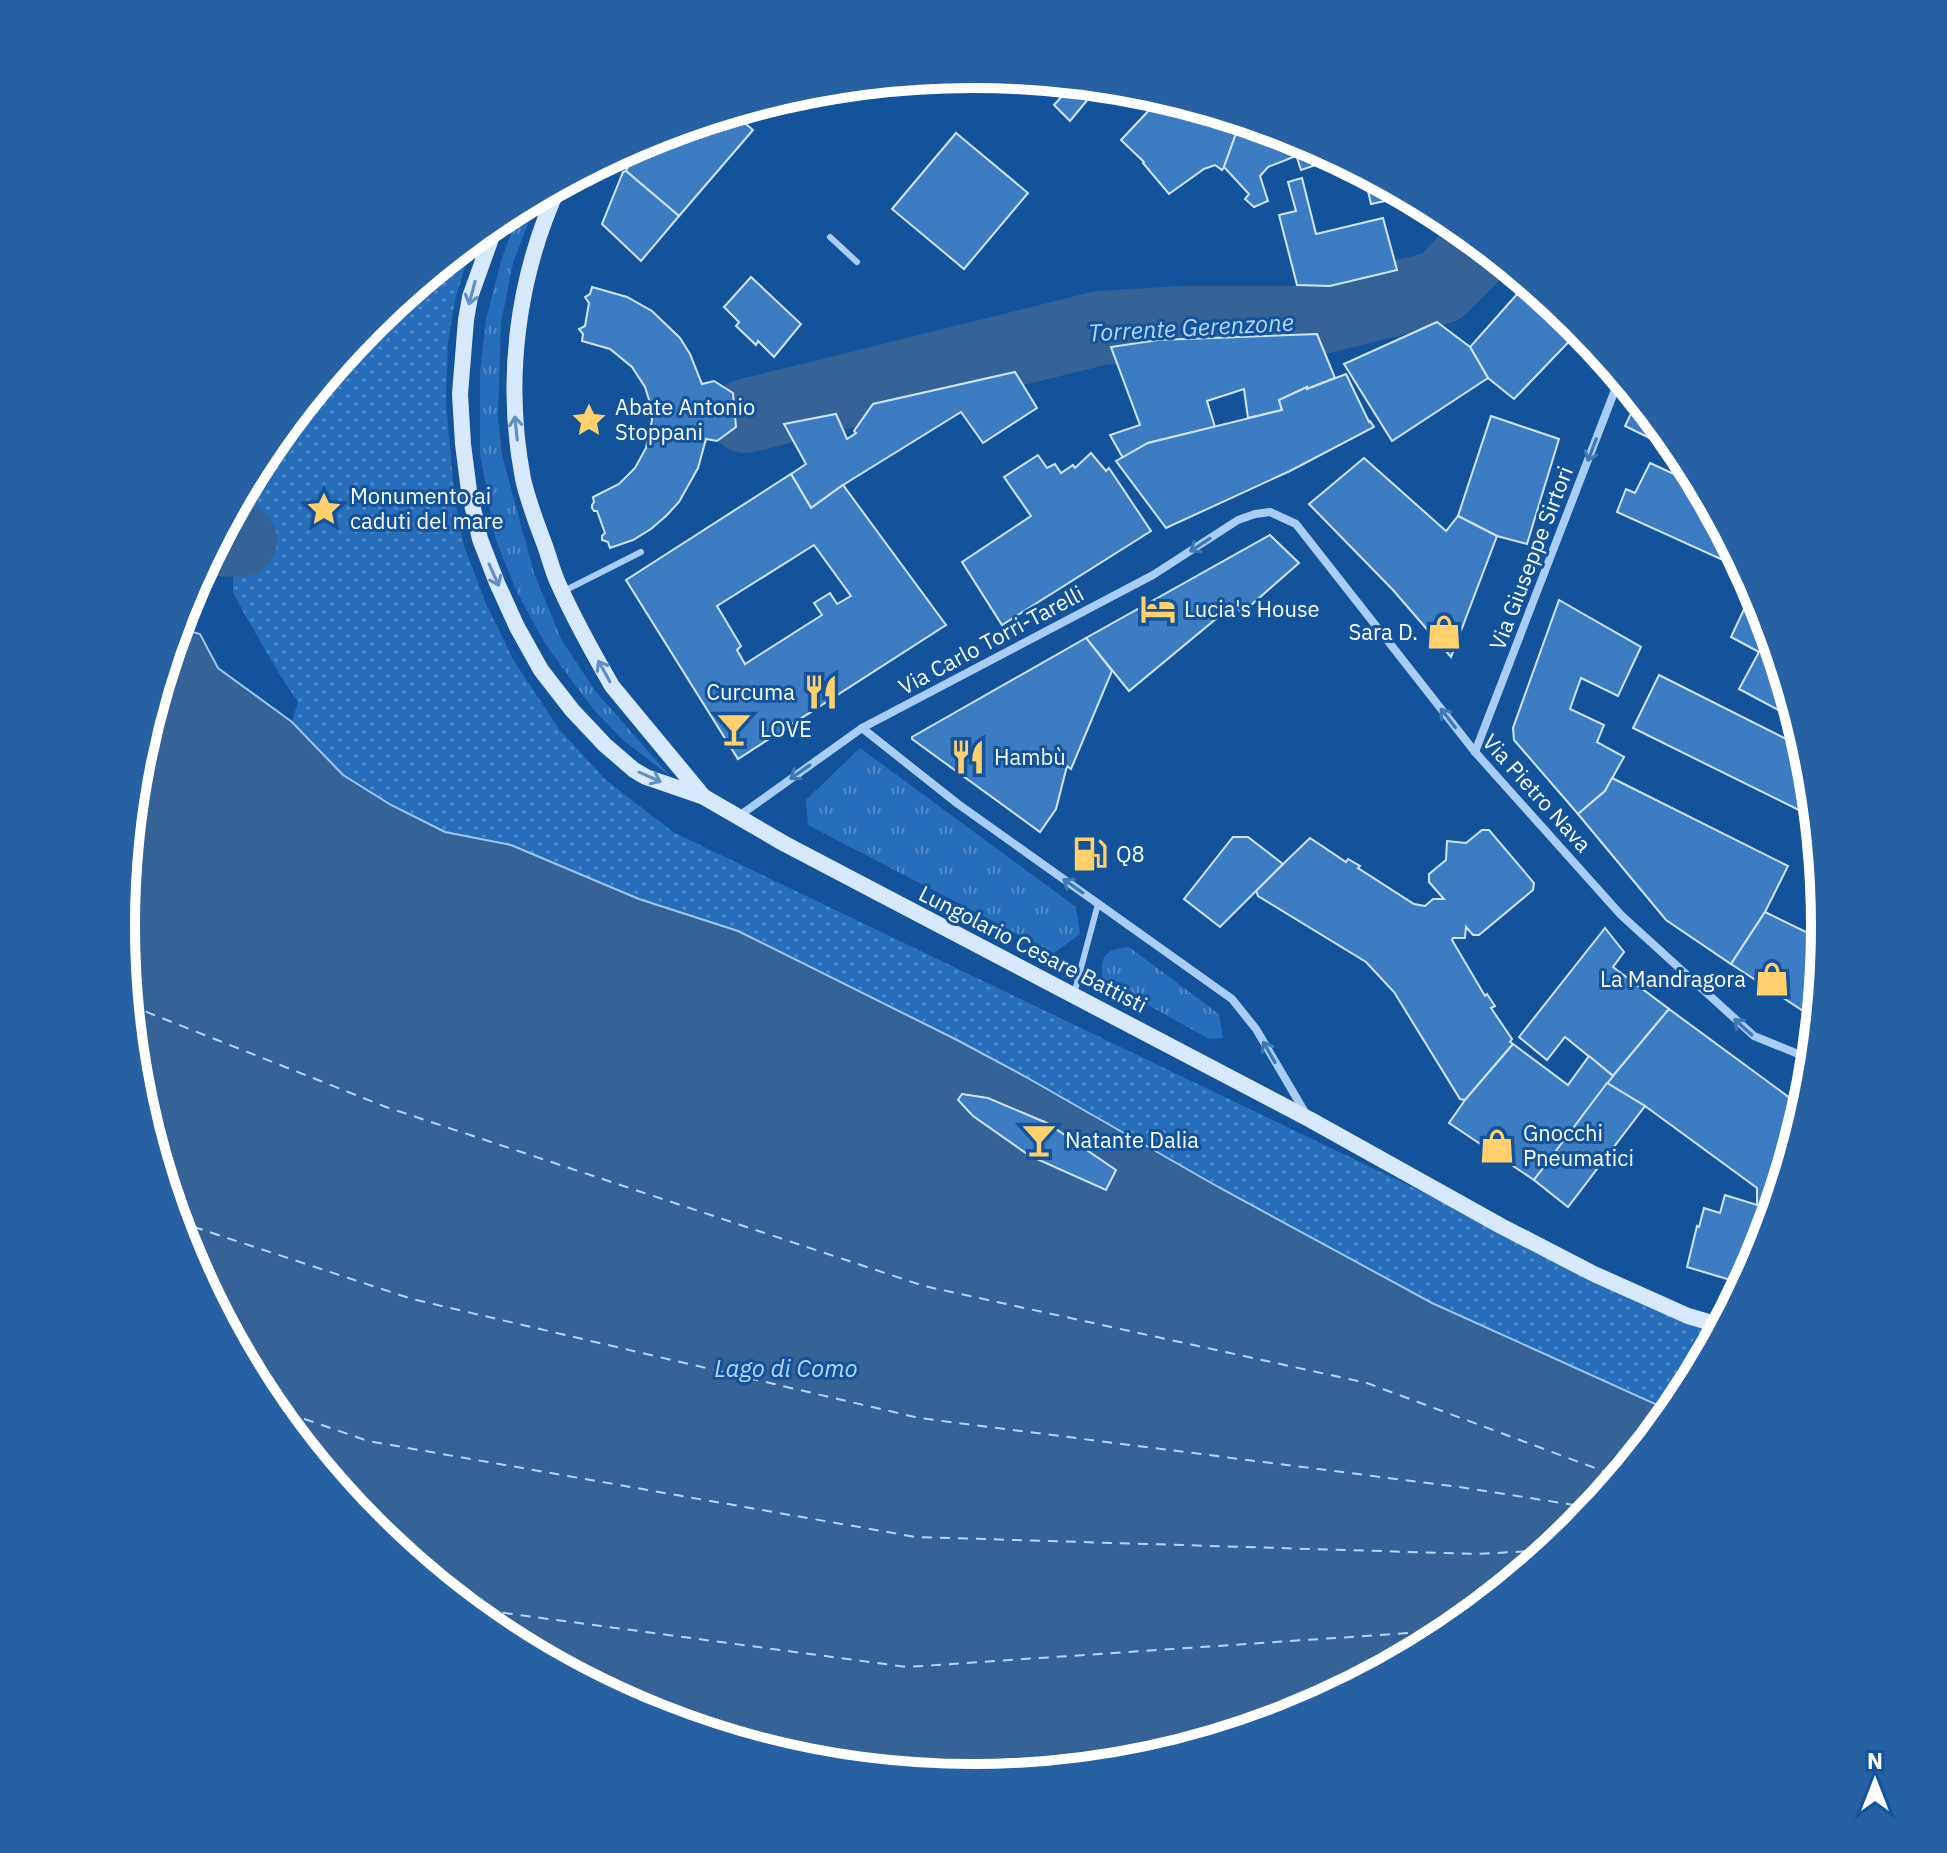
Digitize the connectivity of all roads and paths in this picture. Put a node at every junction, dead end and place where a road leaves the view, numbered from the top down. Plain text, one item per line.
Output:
1 (552, 201) edge
2 (830, 237) dead end
3 (489, 242) edge
4 (857, 262) dead end
5 (1616, 388) edge
6 (1270, 512) joint
7 (641, 552) dead end
8 (562, 592) junction
9 (862, 728) junction
10 (1475, 752) junction
11 (704, 797) junction
12 (738, 817) junction
13 (1098, 904) junction
14 (1074, 994) junction
15 (1802, 1055) edge
16 (1309, 1119) junction
17 (1712, 1323) edge

8 -> 1 main road
2 - 4 lane
3 -> 11 main road
5 -> 10 street, Via Giuseppe Sirtori
6 -> 9 street, Via Carlo Torri-Tarelli
10 -> 6 street, Via Pietro Nava
7 - 8 lane
11 -> 8 main road
9 -> 12 street, Via Carlo Torri-Tarelli
13 -> 9 street
15 -> 10 street, Via Pietro Nava
11 - 12 main road, Lungolario Cesare Battisti
12 - 14 main road, Lungolario Cesare Battisti
13 - 14 lane
16 -> 13 street
14 - 16 main road, Lungolario Cesare Battisti
16 - 17 main road, Lungolario Cesare Battisti

